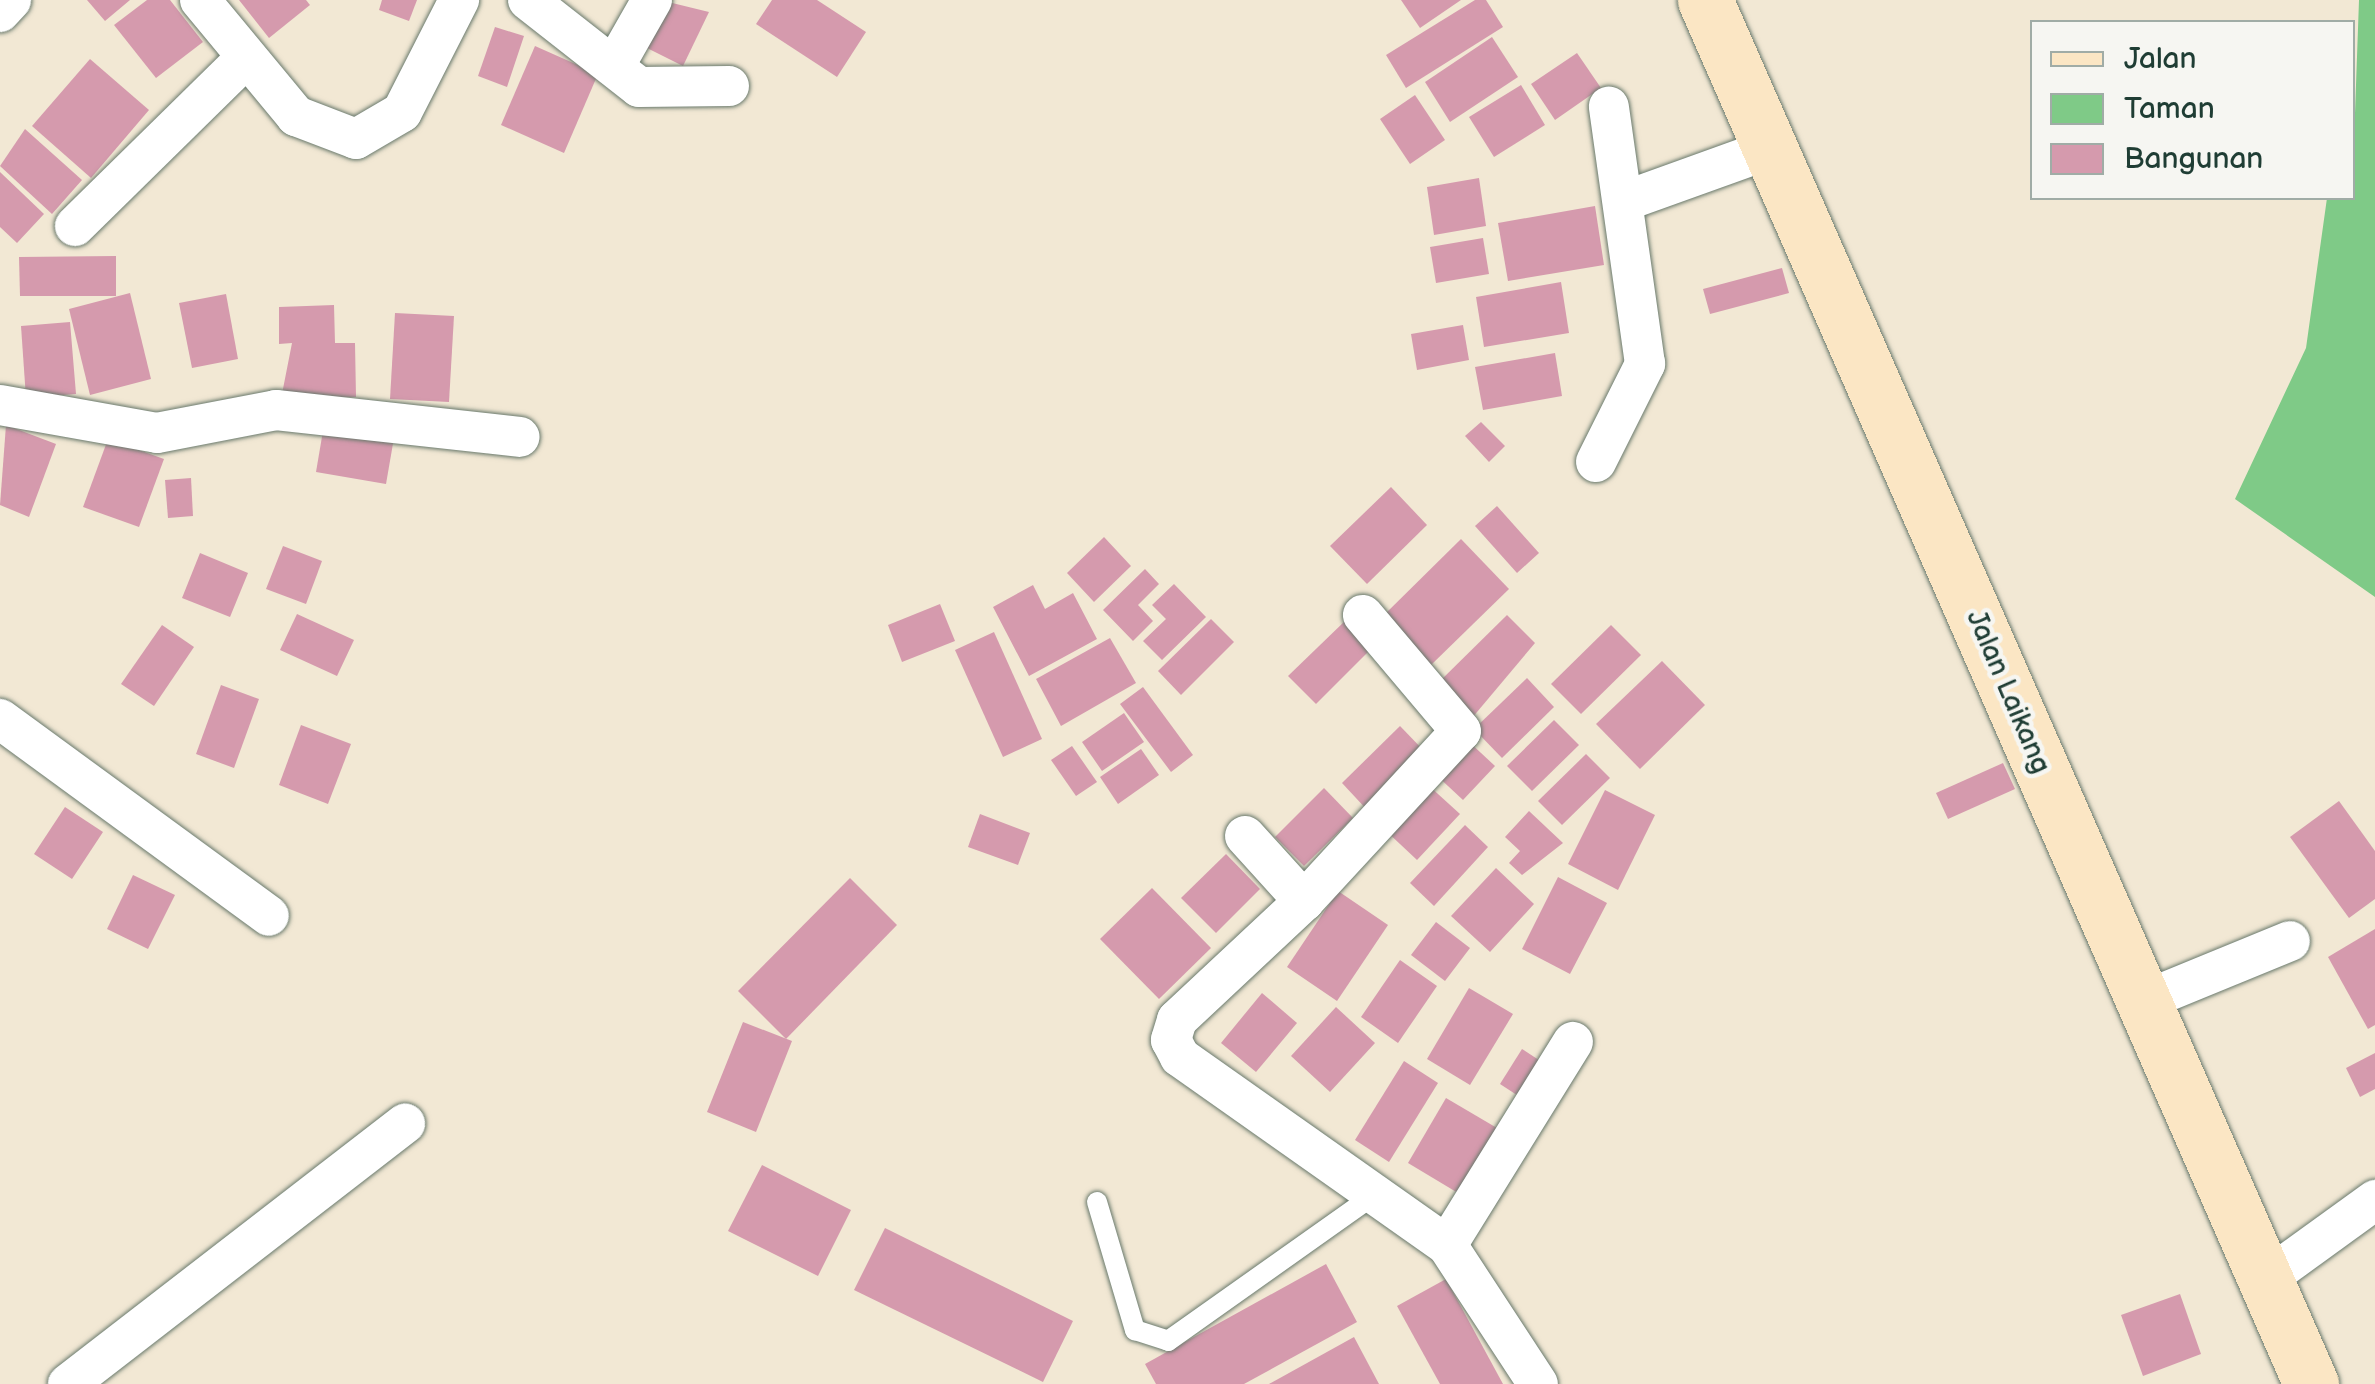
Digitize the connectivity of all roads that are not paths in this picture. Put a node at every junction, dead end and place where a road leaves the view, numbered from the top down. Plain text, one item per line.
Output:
1 (11, 0) edge
2 (200, 0) edge
3 (459, 0) edge
4 (528, 0) edge
5 (652, 0) edge
6 (1706, 0) edge
7 (0, 12) edge
8 (246, 58) junction
9 (615, 65) junction
10 (728, 86) dead end
11 (1609, 108) dead end
12 (1772, 148) junction
13 (1625, 201) junction
14 (75, 226) dead end
15 (0, 405) edge
16 (520, 438) dead end
17 (1596, 462) dead end
18 (1363, 615) dead end
19 (0, 719) edge
20 (1245, 836) dead end
21 (1304, 902) junction
22 (269, 916) dead end
23 (2290, 941) dead end
24 (2138, 1002) junction
25 (1574, 1042) dead end
26 (406, 1124) dead end
27 (1373, 1196) junction
28 (2375, 1200) edge
29 (1097, 1202) dead end
30 (1447, 1245) junction
31 (2266, 1279) junction
32 (68, 1384) edge
33 (1538, 1384) edge
34 (2311, 1384) edge

1 - 7 street
2 - 8 street
3 - 8 street
4 - 9 street
5 - 9 street
6 - 12 main road, Jalan Laikang
8 - 14 street
9 - 10 street
11 - 13 street
12 - 13 street
12 - 24 main road, Jalan Laikang
13 - 17 street
15 - 16 street
18 - 21 street
19 - 22 street
20 - 21 street
21 - 27 street
23 - 24 street
24 - 31 main road, Jalan Laikang
25 - 30 street
26 - 32 street
27 - 29 lane
27 - 30 street
28 - 31 street
30 - 33 street
31 - 34 main road, Jalan Laikang

